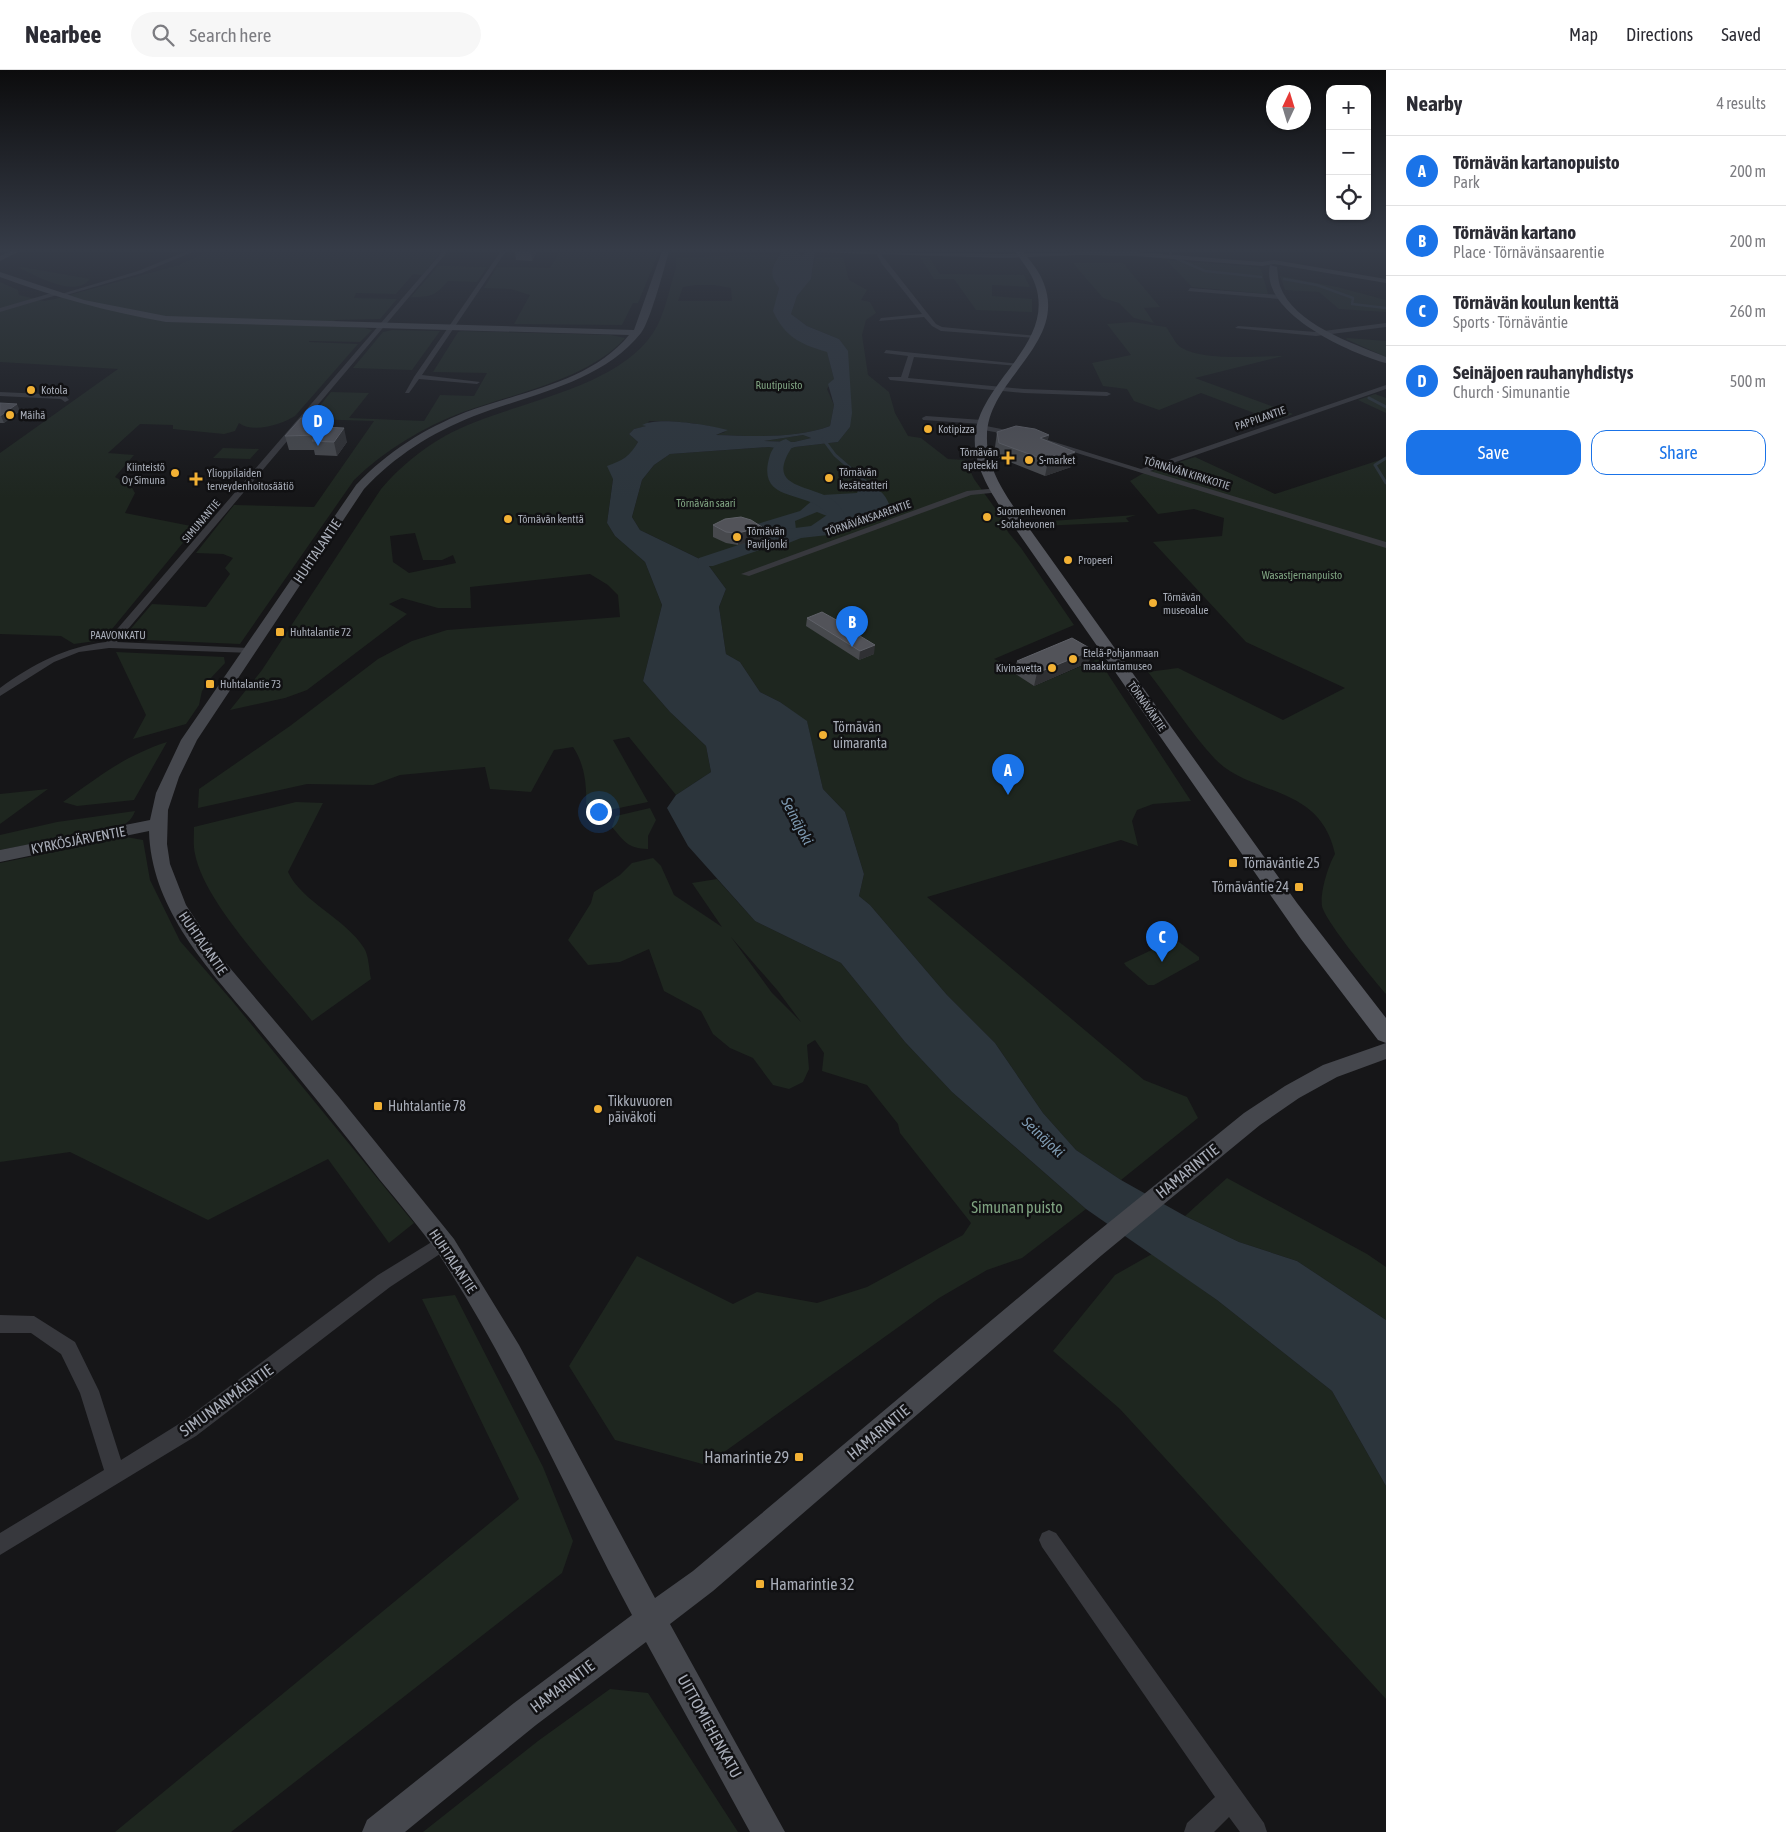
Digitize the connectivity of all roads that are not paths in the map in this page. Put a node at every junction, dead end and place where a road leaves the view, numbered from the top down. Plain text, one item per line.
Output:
1 (376, 333) edge
2 (446, 333) edge
3 (637, 333) edge
4 (986, 333) edge
5 (1325, 333) edge
6 (1035, 336) joint
7 (886, 352) dead end
8 (912, 354) junction
9 (1386, 360) edge
10 (1018, 364) junction
11 (417, 377) junction
12 (890, 378) dead end
13 (904, 378) junction
14 (477, 382) dead end
15 (1386, 387) edge
16 (998, 389) junction
17 (407, 392) dead end
18 (0, 394) edge
19 (1107, 394) dead end
20 (65, 400) dead end
21 (926, 418) dead end
22 (981, 425) junction
23 (1027, 437) edge
24 (1037, 440) edge
25 (1142, 471) junction
26 (998, 490) junction
27 (1386, 545) edge
28 (746, 574) dead end
29 (109, 645) junction
30 (249, 651) junction
31 (0, 693) edge
32 (156, 824) junction
33 (0, 856) edge
34 (1386, 1034) edge
35 (1386, 1051) edge
36 (1197, 1163) joint
37 (443, 1243) junction
38 (1094, 1248) joint
39 (0, 1324) edge
40 (115, 1473) junction
41 (1049, 1540) dead end
42 (0, 1545) edge
43 (652, 1620) junction
44 (1232, 1799) junction
45 (379, 1832) edge
46 (768, 1832) edge
47 (1196, 1832) edge
48 (1255, 1832) edge

1 - 29 street, SIMUNANTIE
2 - 11 street
3 - 30 street, HUHTALANTIE
4 - 6 street
5 - 9 street
6 - 10 main road, TÖRNÄVÄNTIE
7 - 8 street
8 - 10 street
8 - 13 street
10 - 16 main road, TÖRNÄVÄNTIE
11 - 14 street
11 - 17 street
12 - 13 street
13 - 16 street
15 - 25 street, PAPPILANTIE
16 - 19 street
16 - 22 main road, TÖRNÄVÄNTIE
18 - 20 street
21 - 22 street
22 - 23 street
22 - 26 main road, TÖRNÄVÄNTIE
24 - 25 street, TÖRNÄVÄN KIRKKOTIE
25 - 27 street, TÖRNÄVÄN KIRKKOTIE
26 - 28 street, TÖRNÄVÄNSAARENTIE
26 - 34 main road, TÖRNÄVÄNTIE
29 - 30 street, PAAVONKATU
29 - 31 street, PAAVONKATU
30 - 32 street, HUHTALANTIE
32 - 33 street, KYRKÖSJÄRVENTIE
32 - 37 main road, HUHTALANTIE
35 - 36 street, HAMARINTIE
36 - 38 main road, HAMARINTIE
37 - 40 street, SIMUNANMÄENTIE
37 - 43 main road, HUHTALANTIE
38 - 43 street, HAMARINTIE
39 - 40 street
40 - 42 street, SIMUNANMÄENTIE
41 - 44 street
43 - 45 street, HAMARINTIE
43 - 46 street, UITTOMIEHENKATU
44 - 47 street
44 - 48 street

